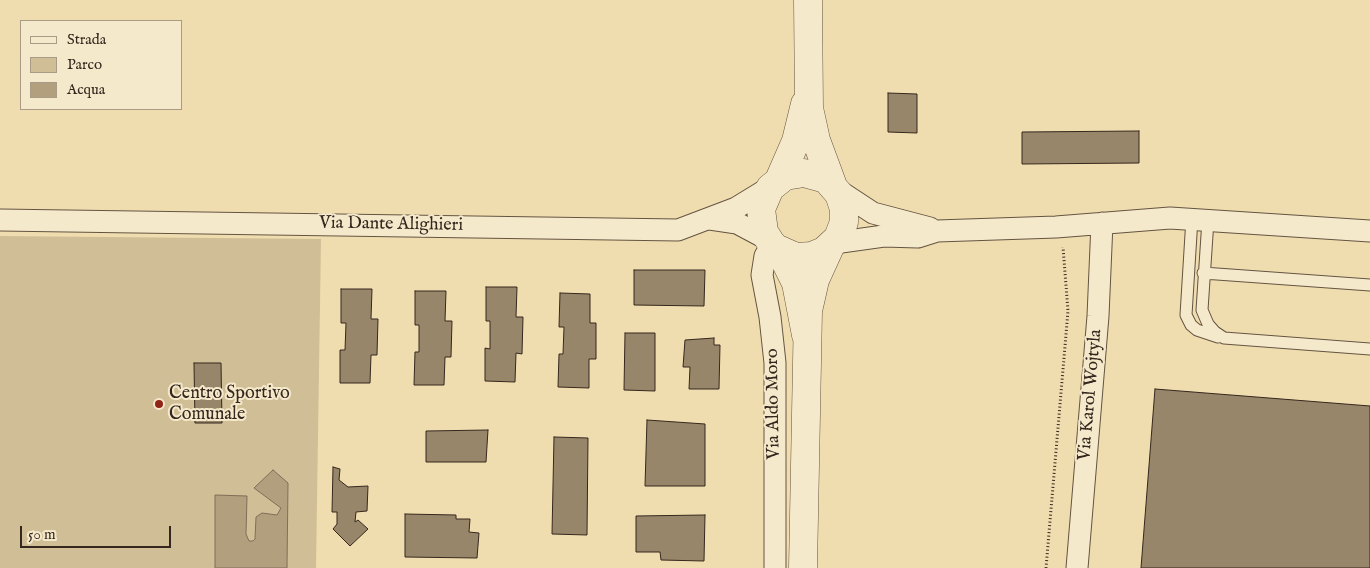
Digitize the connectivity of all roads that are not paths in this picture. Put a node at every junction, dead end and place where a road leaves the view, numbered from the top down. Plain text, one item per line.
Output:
1 (808, 0) edge
2 (807, 92) junction
3 (775, 183) junction
4 (834, 187) junction
5 (707, 219) junction
6 (1200, 219) junction
7 (0, 220) edge
8 (1102, 223) junction
9 (937, 231) junction
10 (1370, 231) edge
11 (773, 245) junction
12 (832, 245) junction
13 (1204, 273) junction
14 (1370, 285) edge
15 (806, 335) junction
16 (1224, 338) junction
17 (1370, 349) edge
18 (775, 568) edge
19 (804, 568) edge
20 (1077, 568) edge

1 - 2 street
2 - 3 street
2 - 4 street
3 - 4 street
3 - 5 street, Via Dante Alighieri
3 - 11 street
4 - 9 street
4 - 12 street
5 - 7 street, Via Dante Alighieri
5 - 11 street
6 - 8 street
6 - 10 street
6 - 13 lane
6 - 16 lane
8 - 9 street
8 - 20 street, Via Karol Wojtyla
9 - 12 street
11 - 12 street
11 - 15 street
11 - 18 street, Via Aldo Moro
12 - 15 street
13 - 14 lane
13 - 16 lane
15 - 19 street
16 - 17 lane

